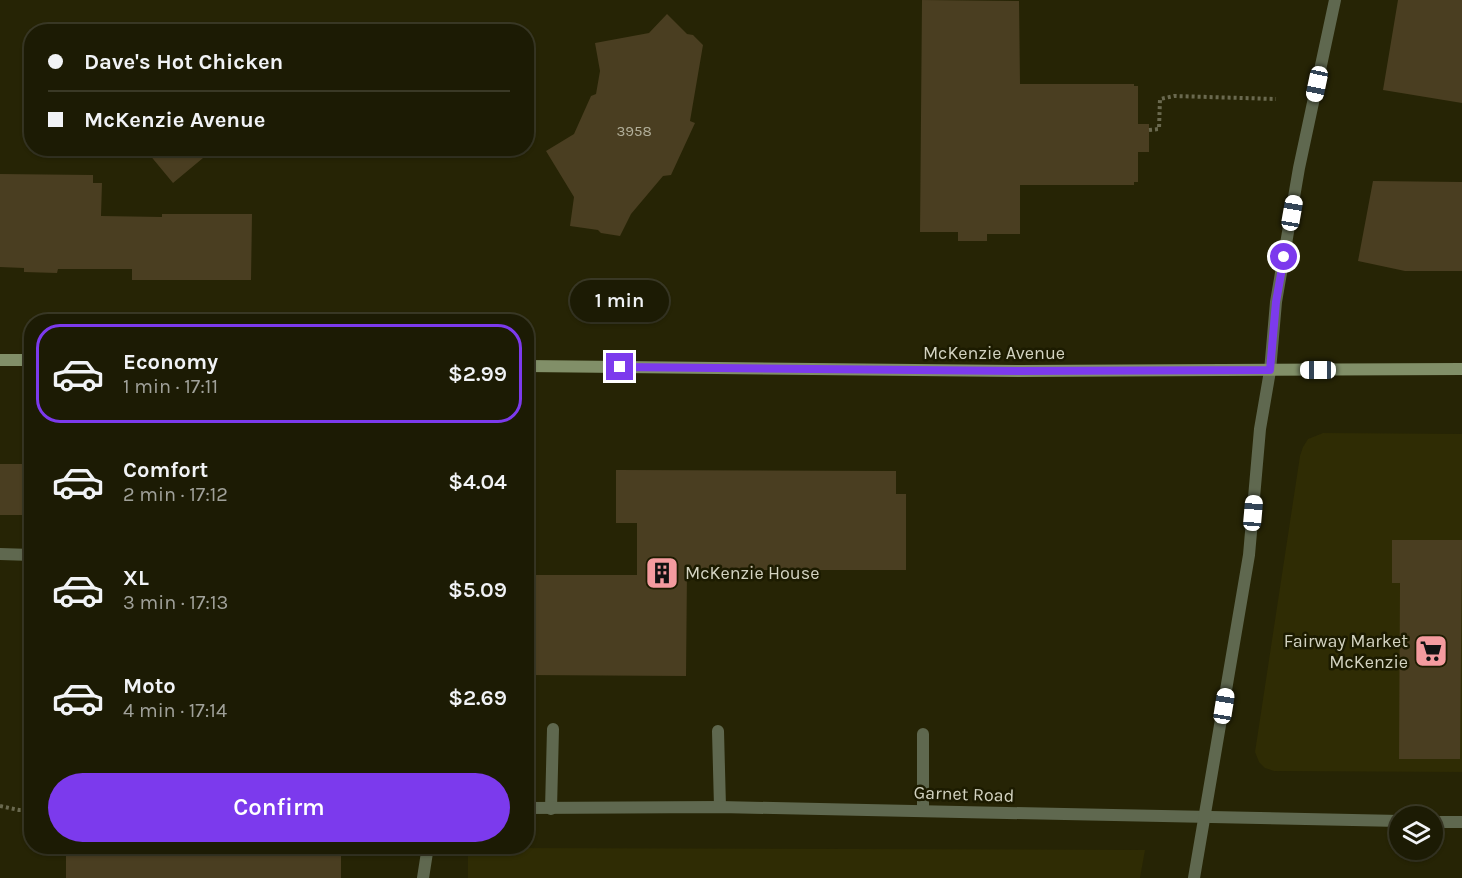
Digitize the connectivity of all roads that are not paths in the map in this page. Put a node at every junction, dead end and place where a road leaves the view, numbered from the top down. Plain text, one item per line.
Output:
1 (1335, 0) edge
2 (0, 360) edge
3 (24, 360) edge
4 (534, 366) edge
5 (1462, 369) edge
6 (1270, 370) junction
7 (0, 555) edge
8 (24, 555) edge
9 (553, 729) dead end
10 (718, 731) dead end
11 (923, 734) dead end
12 (720, 807) junction
13 (534, 808) edge
14 (551, 809) junction
15 (923, 810) junction
16 (1204, 819) junction
17 (1389, 821) edge
18 (1443, 822) edge
19 (1462, 822) edge
20 (427, 854) edge
21 (423, 878) edge
22 (1194, 878) edge

1 - 6 street
2 - 3 main road
4 - 6 main road, McKenzie Avenue
5 - 6 main road, McKenzie Avenue
6 - 16 street
7 - 8 street
9 - 14 street
10 - 12 street
11 - 15 street
12 - 14 street, Garnet Road
12 - 15 street, Garnet Road
13 - 14 street, Garnet Road
15 - 16 street, Garnet Road
16 - 17 street, Garnet Road
16 - 22 street
18 - 19 street
20 - 21 street

